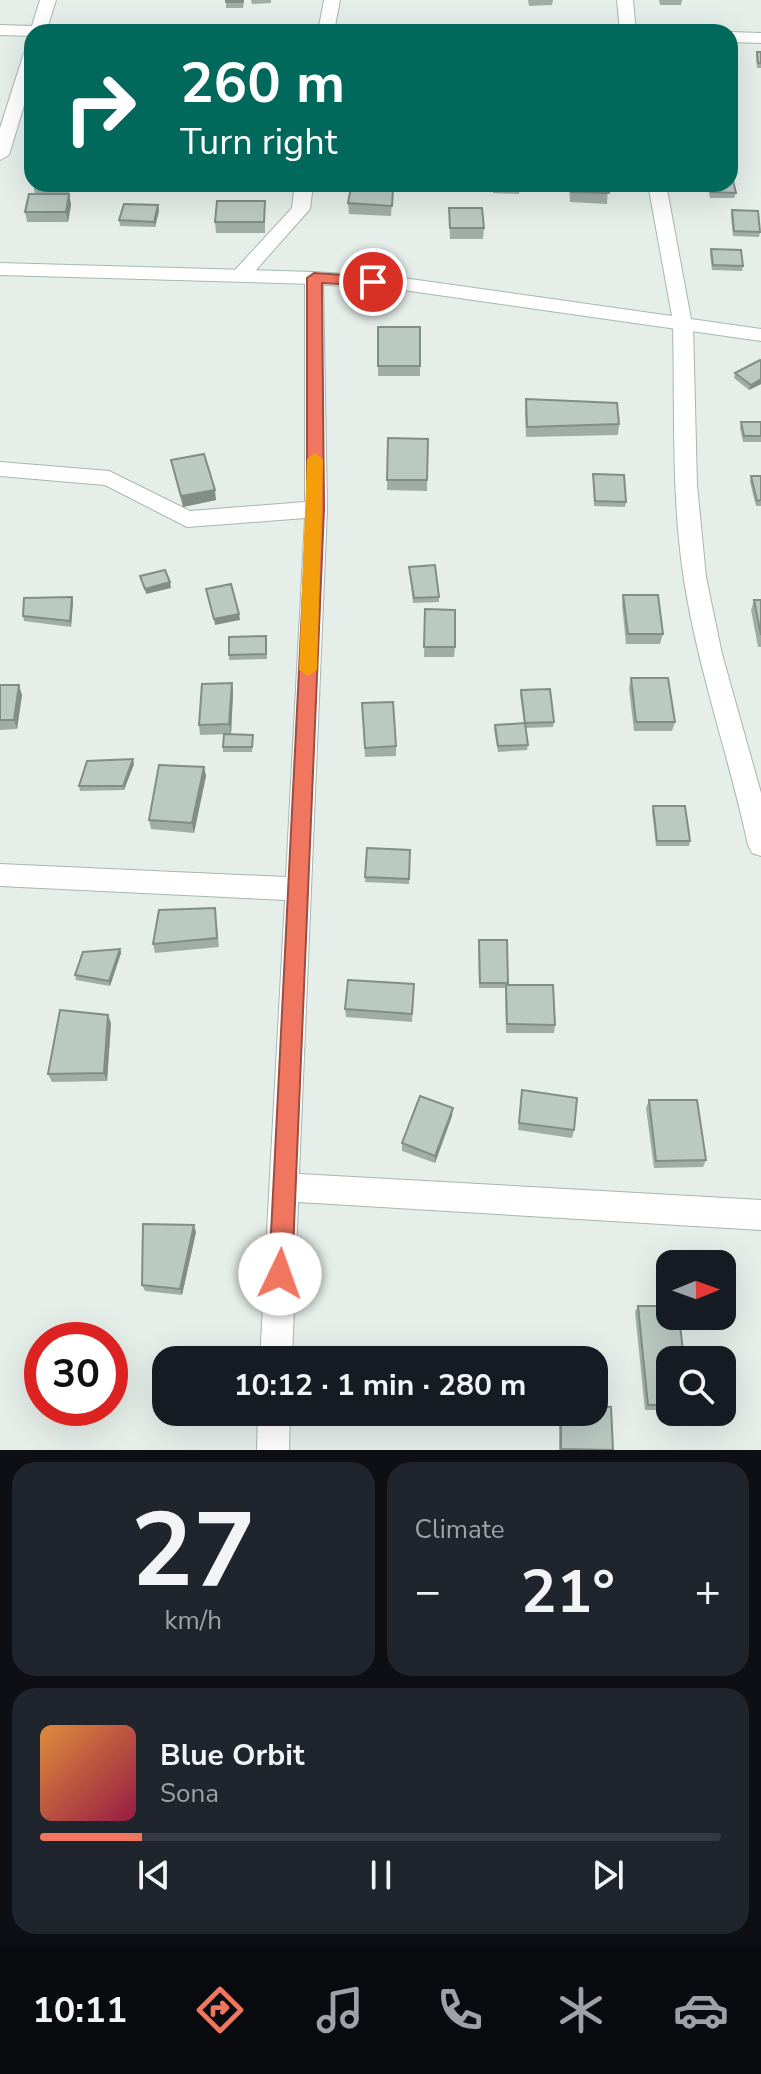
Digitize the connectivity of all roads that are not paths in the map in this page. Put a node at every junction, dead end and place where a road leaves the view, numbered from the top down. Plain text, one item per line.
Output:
1 (48, 0) edge
2 (332, 0) edge
3 (625, 0) edge
4 (40, 24) edge
5 (328, 24) edge
6 (627, 24) edge
7 (0, 30) edge
8 (24, 31) edge
9 (738, 37) edge
10 (761, 38) edge
11 (24, 78) edge
12 (0, 155) edge
13 (303, 192) edge
14 (658, 192) edge
15 (0, 269) edge
16 (241, 275) junction
17 (314, 278) junction
18 (683, 325) junction
19 (761, 335) edge
20 (0, 469) edge
21 (316, 509) junction
22 (761, 845) edge
23 (0, 875) edge
24 (297, 889) junction
25 (284, 1187) junction
26 (761, 1215) edge
27 (277, 1346) edge
28 (274, 1426) edge
29 (273, 1450) edge

1 - 4 street
2 - 5 street
3 - 6 street
7 - 8 street
9 - 10 street
11 - 12 street
13 - 16 street
14 - 18 street
15 - 16 street
16 - 17 street
17 - 18 street
17 - 21 street
18 - 19 street
18 - 22 street
20 - 21 street
21 - 24 street
23 - 24 street
24 - 25 street
25 - 26 street
25 - 27 street
28 - 29 street

